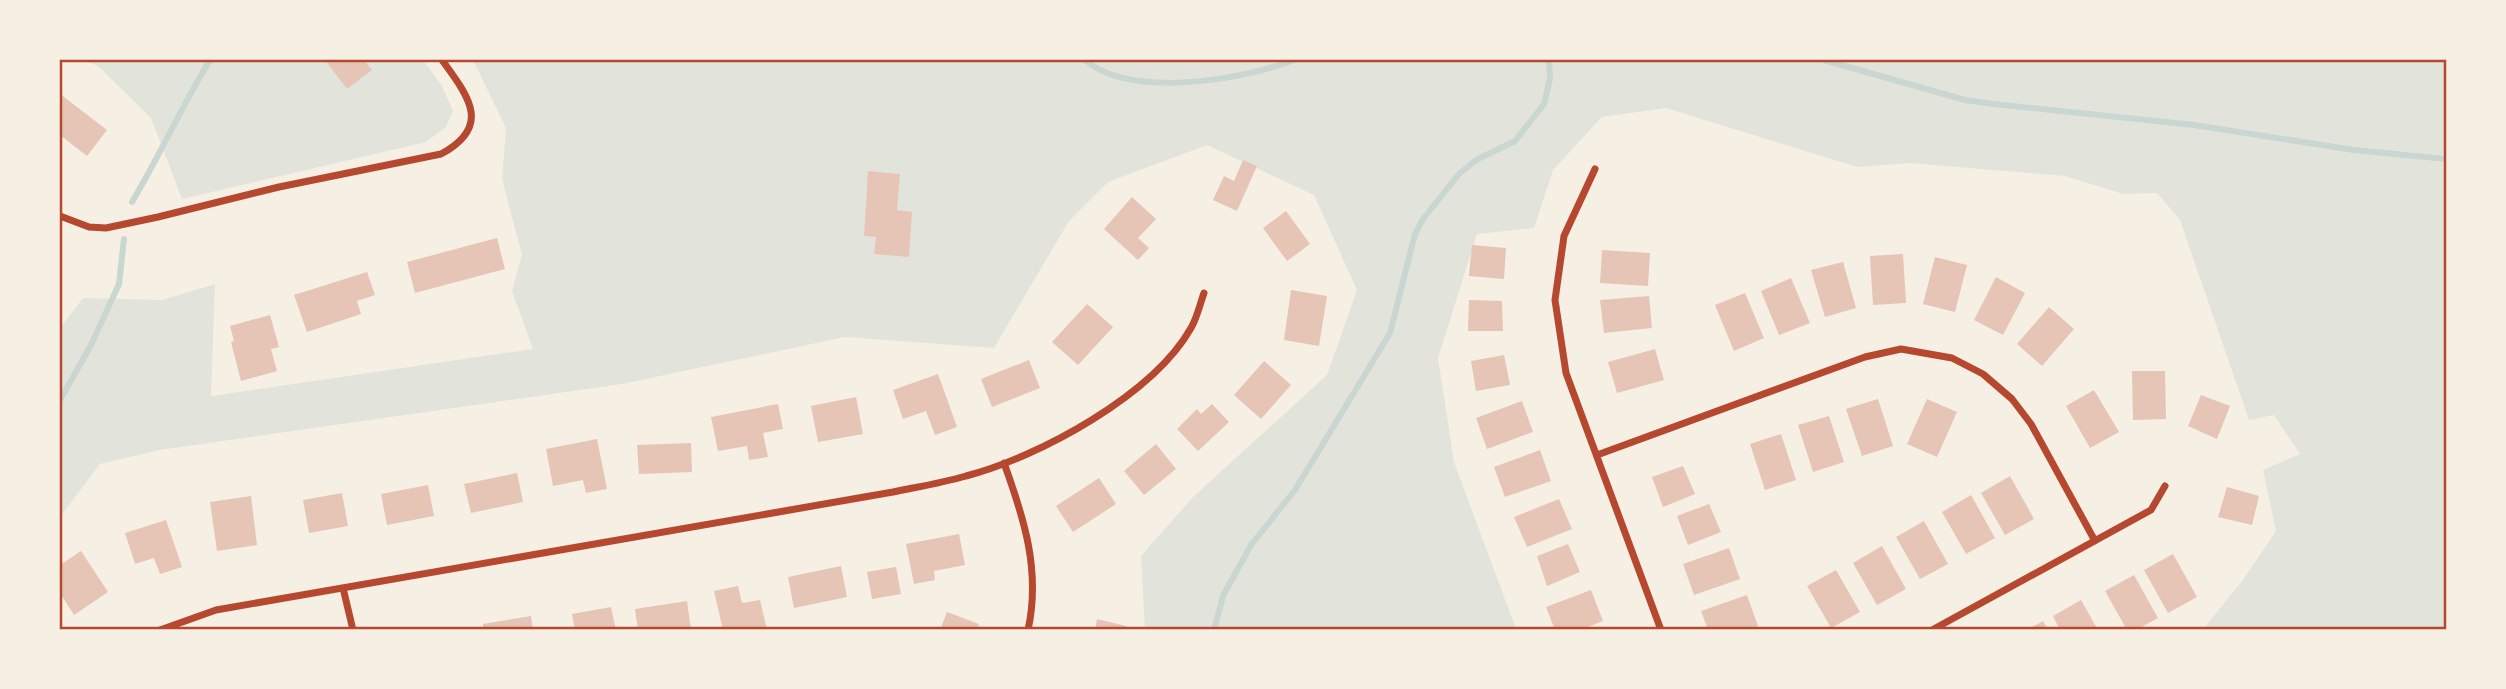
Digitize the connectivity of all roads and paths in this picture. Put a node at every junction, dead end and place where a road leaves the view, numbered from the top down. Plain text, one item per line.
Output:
1 (442, 60) edge
2 (1595, 169) dead end
3 (60, 216) edge
4 (1204, 293) dead end
5 (1597, 456) junction
6 (1004, 463) junction
7 (2165, 486) dead end
8 (2095, 541) junction
9 (343, 587) junction
10 (160, 629) edge
11 (353, 629) edge
12 (1028, 629) edge
13 (1661, 629) edge
14 (1932, 629) edge

1 - 3 street
2 - 5 street
4 - 6 street
5 - 8 street
5 - 13 street
6 - 9 street
6 - 12 street
7 - 8 street
8 - 14 street
9 - 10 street
9 - 11 street

